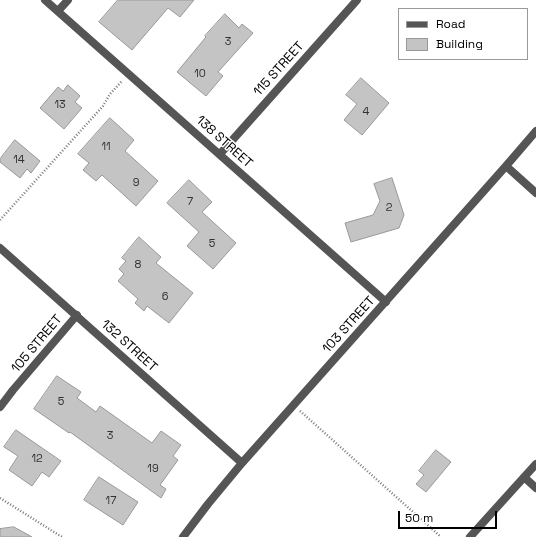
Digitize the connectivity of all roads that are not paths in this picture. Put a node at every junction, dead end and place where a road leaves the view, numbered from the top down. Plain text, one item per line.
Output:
1 (46, 0) edge
2 (68, 0) edge
3 (357, 0) edge
4 (58, 11) junction
5 (536, 131) edge
6 (220, 154) junction
7 (506, 166) junction
8 (536, 193) edge
9 (0, 248) edge
10 (386, 302) junction
11 (77, 315) junction
12 (0, 407) edge
13 (242, 463) junction
14 (536, 464) edge
15 (524, 477) junction
16 (536, 488) edge
17 (183, 537) edge
18 (470, 537) edge

1 - 4 street, 138 STREET
2 - 4 street
3 - 6 street, 115 STREET
4 - 6 street, 138 STREET
5 - 7 street, 103 STREET
6 - 10 street, 138 STREET
7 - 8 street
7 - 10 street, 103 STREET
9 - 11 street, 132 STREET
10 - 13 street, 103 STREET
11 - 12 street, 105 STREET
11 - 13 street, 132 STREET
13 - 17 street, 103 STREET
14 - 15 street
15 - 16 street
15 - 18 street

